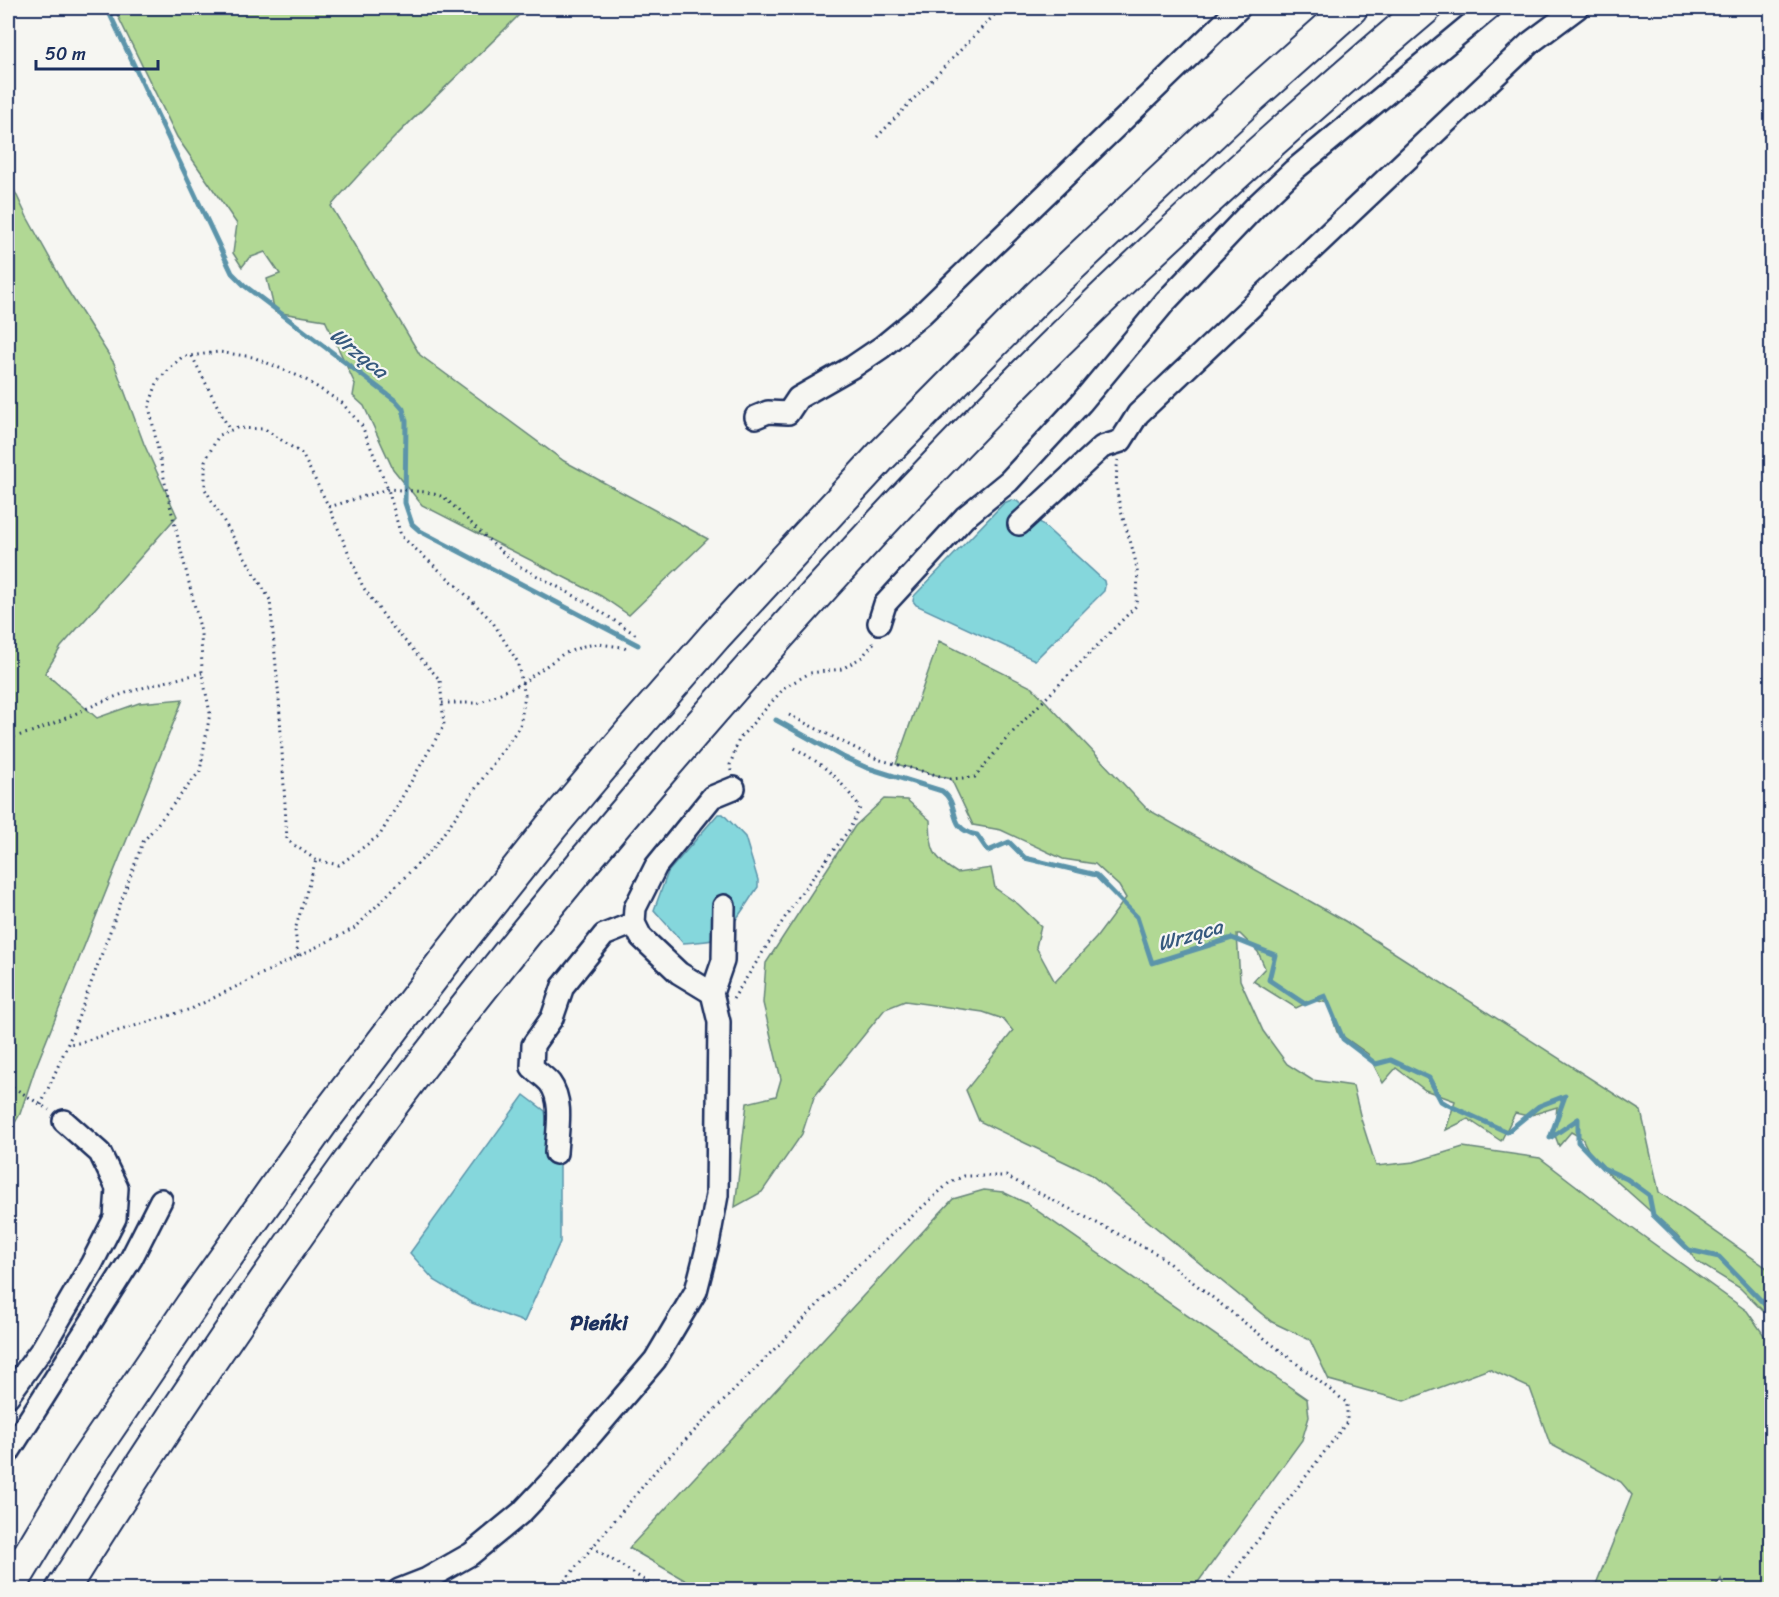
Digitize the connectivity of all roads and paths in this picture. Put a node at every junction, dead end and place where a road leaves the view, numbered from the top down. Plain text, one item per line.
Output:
1 (1001, 8) edge
2 (1239, 8) edge
3 (1351, 8) edge
4 (1425, 8) edge
5 (1490, 8) edge
6 (1577, 8) edge
7 (877, 137) dead end
8 (192, 356) junction
9 (756, 417) dead end
10 (230, 431) junction
11 (1121, 441) junction
12 (388, 489) junction
13 (328, 507) junction
14 (1019, 524) dead end
15 (879, 623) joint
16 (638, 636) dead end
17 (629, 650) dead end
18 (202, 673) junction
19 (522, 683) junction
20 (442, 703) junction
21 (789, 715) dead end
22 (8, 738) edge
23 (791, 746) dead end
24 (734, 788) joint
25 (316, 860) junction
26 (724, 906) dead end
27 (634, 923) junction
28 (298, 956) junction
29 (712, 993) junction
30 (720, 1027) junction
31 (67, 1044) junction
32 (8, 1084) edge
33 (41, 1105) junction
34 (64, 1121) joint
35 (556, 1153) dead end
36 (161, 1200) dead end
37 (115, 1218) junction
38 (146, 1229) junction
39 (8, 1396) edge
40 (8, 1453) edge
41 (592, 1547) junction
42 (8, 1590) edge
43 (62, 1590) edge
44 (399, 1590) edge
45 (557, 1590) edge
46 (660, 1590) edge
47 (1220, 1590) edge

1 - 7 path
2 - 9 lane
3 - 42 highway
4 - 43 highway
5 - 15 lane
6 - 11 lane
8 - 10 path
8 - 12 path
8 - 18 path
10 - 13 path
10 - 25 path
11 - 14 lane
11 - 21 path
12 - 13 path
12 - 16 path
12 - 19 path
13 - 20 path
15 - 24 path
17 - 19 path
18 - 22 path
18 - 31 path
19 - 20 path
19 - 28 path
20 - 25 path
23 - 30 path
24 - 27 lane
25 - 28 path
26 - 29 lane
27 - 29 lane
27 - 35 lane
28 - 31 path
29 - 30 lane
30 - 44 lane
31 - 33 path
32 - 33 path
33 - 34 path
34 - 37 lane
36 - 38 lane
37 - 38 lane
37 - 39 lane
38 - 40 lane
41 - 45 path
41 - 46 path
41 - 47 path

